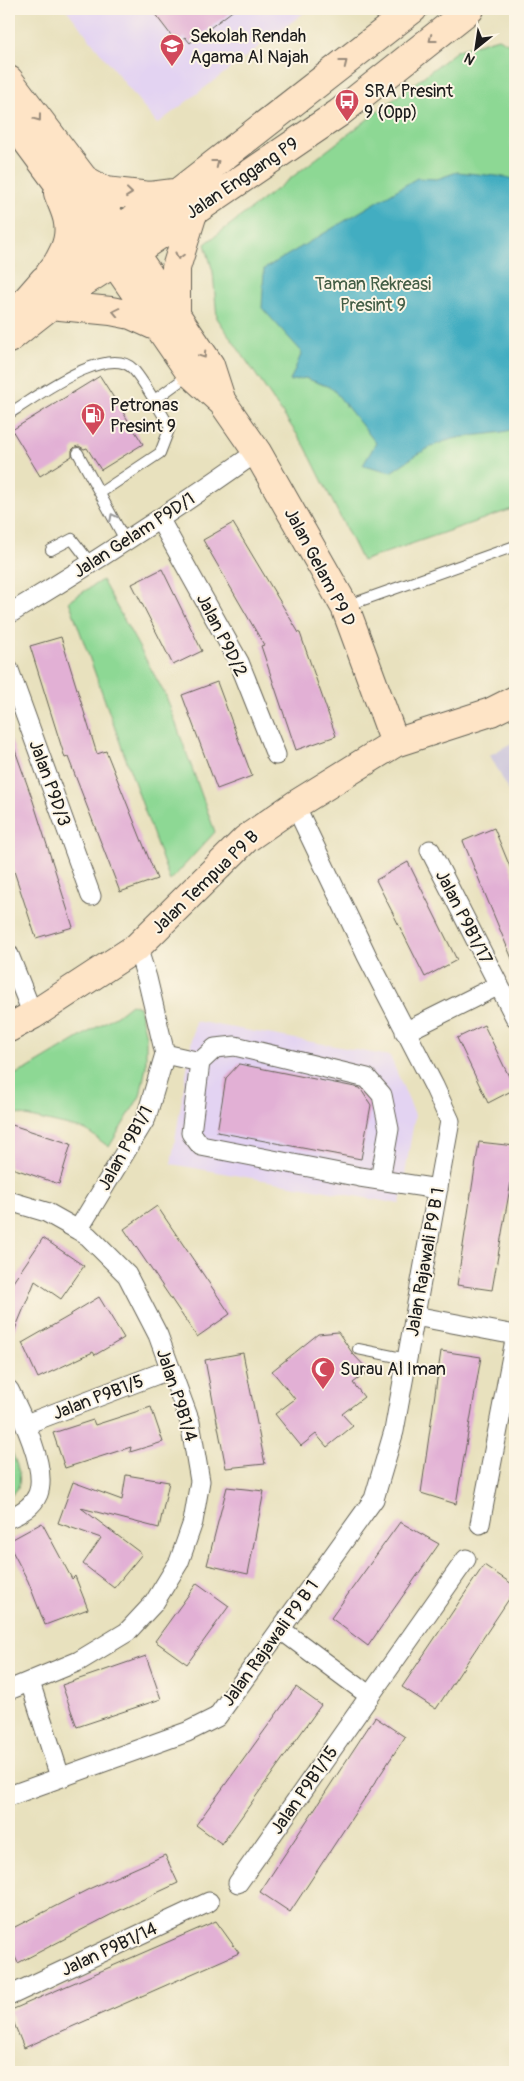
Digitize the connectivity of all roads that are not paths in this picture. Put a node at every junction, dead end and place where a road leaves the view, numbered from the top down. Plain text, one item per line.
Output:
1 (413, 9) edge
2 (473, 11) edge
3 (9, 80) edge
4 (9, 117) edge
5 (52, 174) junction
6 (84, 179) junction
7 (186, 201) junction
8 (110, 242) junction
9 (47, 292) junction
10 (9, 320) edge
11 (169, 322) junction
12 (9, 339) edge
13 (191, 374) junction
14 (153, 401) junction
15 (223, 403) junction
16 (11, 410) edge
17 (257, 452) junction
18 (78, 453) dead end
19 (100, 493) junction
20 (160, 520) junction
21 (126, 542) junction
22 (515, 546) edge
23 (51, 550) dead end
24 (92, 565) junction
25 (345, 607) junction
26 (9, 614) edge
27 (9, 670) edge
28 (515, 700) edge
29 (395, 743) junction
30 (276, 755) dead end
31 (295, 805) junction
32 (430, 850) dead end
33 (92, 896) dead end
34 (137, 947) junction
35 (9, 955) edge
36 (499, 984) junction
37 (33, 1015) junction
38 (515, 1017) edge
39 (9, 1028) edge
40 (405, 1032) junction
41 (165, 1054) junction
42 (200, 1062) junction
43 (380, 1180) junction
44 (438, 1189) junction
45 (9, 1201) edge
46 (78, 1230) junction
47 (415, 1316) junction
48 (515, 1335) edge
49 (515, 1340) edge
50 (358, 1349) dead end
51 (407, 1360) junction
52 (171, 1369) junction
53 (9, 1390) edge
54 (26, 1424) junction
55 (9, 1518) edge
56 (480, 1524) dead end
57 (466, 1559) dead end
58 (280, 1629) junction
59 (30, 1682) junction
60 (9, 1690) edge
61 (370, 1696) junction
62 (60, 1777) junction
63 (9, 1796) edge
64 (238, 1883) dead end
65 (209, 1902) dead end
66 (9, 1996) edge

7 -> 1 street, Jalan Enggang P9
2 -> 7 street, Jalan Enggang P9
3 -> 6 street
4 - 5 street
5 - 8 street
5 - 9 street
6 -> 7 street
6 - 8 street
7 - 8 street, Jalan Enggang P9
7 -> 11 street
8 - 9 street, Jalan Enggang P9
8 - 11 street, Jalan Gelam P9 D
9 - 10 street, Jalan Enggang P9
11 -> 9 street
9 - 12 street, Jalan Enggang P9
11 - 13 street, Jalan Gelam P9 D
11 -> 15 street, Jalan Gelam P9 D
13 - 14 lane
13 - 15 street, Jalan Gelam P9 D
14 - 16 lane
14 - 19 lane
15 - 17 street, Jalan Gelam P9 D
17 - 20 street, Jalan Gelam P9D/1
17 - 25 street, Jalan Gelam P9 D
18 - 19 lane
21 -> 19 lane
20 - 21 street, Jalan Gelam P9D/1
20 - 30 street, Jalan P9D/2
21 - 24 street, Jalan Gelam P9D/1
22 - 25 lane
23 - 24 lane
24 - 26 street, Jalan Gelam P9D/1
25 - 29 street, Jalan Gelam P9 D
27 - 33 street, Jalan P9D/3
28 - 29 street, Jalan Tempua P9 B
29 - 31 street, Jalan Tempua P9 B
31 - 34 street, Jalan Tempua P9 B
31 - 40 street, Jalan Rajawali P9 B 1
32 - 36 street, Jalan P9B1/17
34 - 37 street, Jalan Tempua P9 B
34 - 41 street, Jalan P9B1/1
35 - 37 street
36 - 38 street, Jalan P9B1/17
36 - 40 street, Jalan P9B1/17
37 - 39 street, Jalan Tempua P9 B
40 - 44 street, Jalan Rajawali P9 B 1
41 - 42 street
41 - 46 street, Jalan P9B1/1
42 - 43 street
42 - 43 street
43 - 44 street
44 - 47 street, Jalan Rajawali P9 B 1
45 - 46 street, Jalan P9B1/4
46 - 52 street, Jalan P9B1/4
47 - 48 street
47 - 51 street, Jalan Rajawali P9 B 1
49 - 56 street
50 - 51 lane
51 - 58 street, Jalan Rajawali P9 B 1
52 - 54 street, Jalan P9B1/5
52 - 59 street, Jalan P9B1/4
53 - 54 street
54 - 55 street
57 - 61 street, Jalan P9B1/15
58 - 61 street
58 - 62 street, Jalan Rajawali P9 B 1
59 - 60 street, Jalan P9B1/4
59 - 62 street
61 - 64 street, Jalan P9B1/15
62 - 63 street, Jalan Rajawali P9 B 1
65 - 66 street, Jalan P9B1/14

